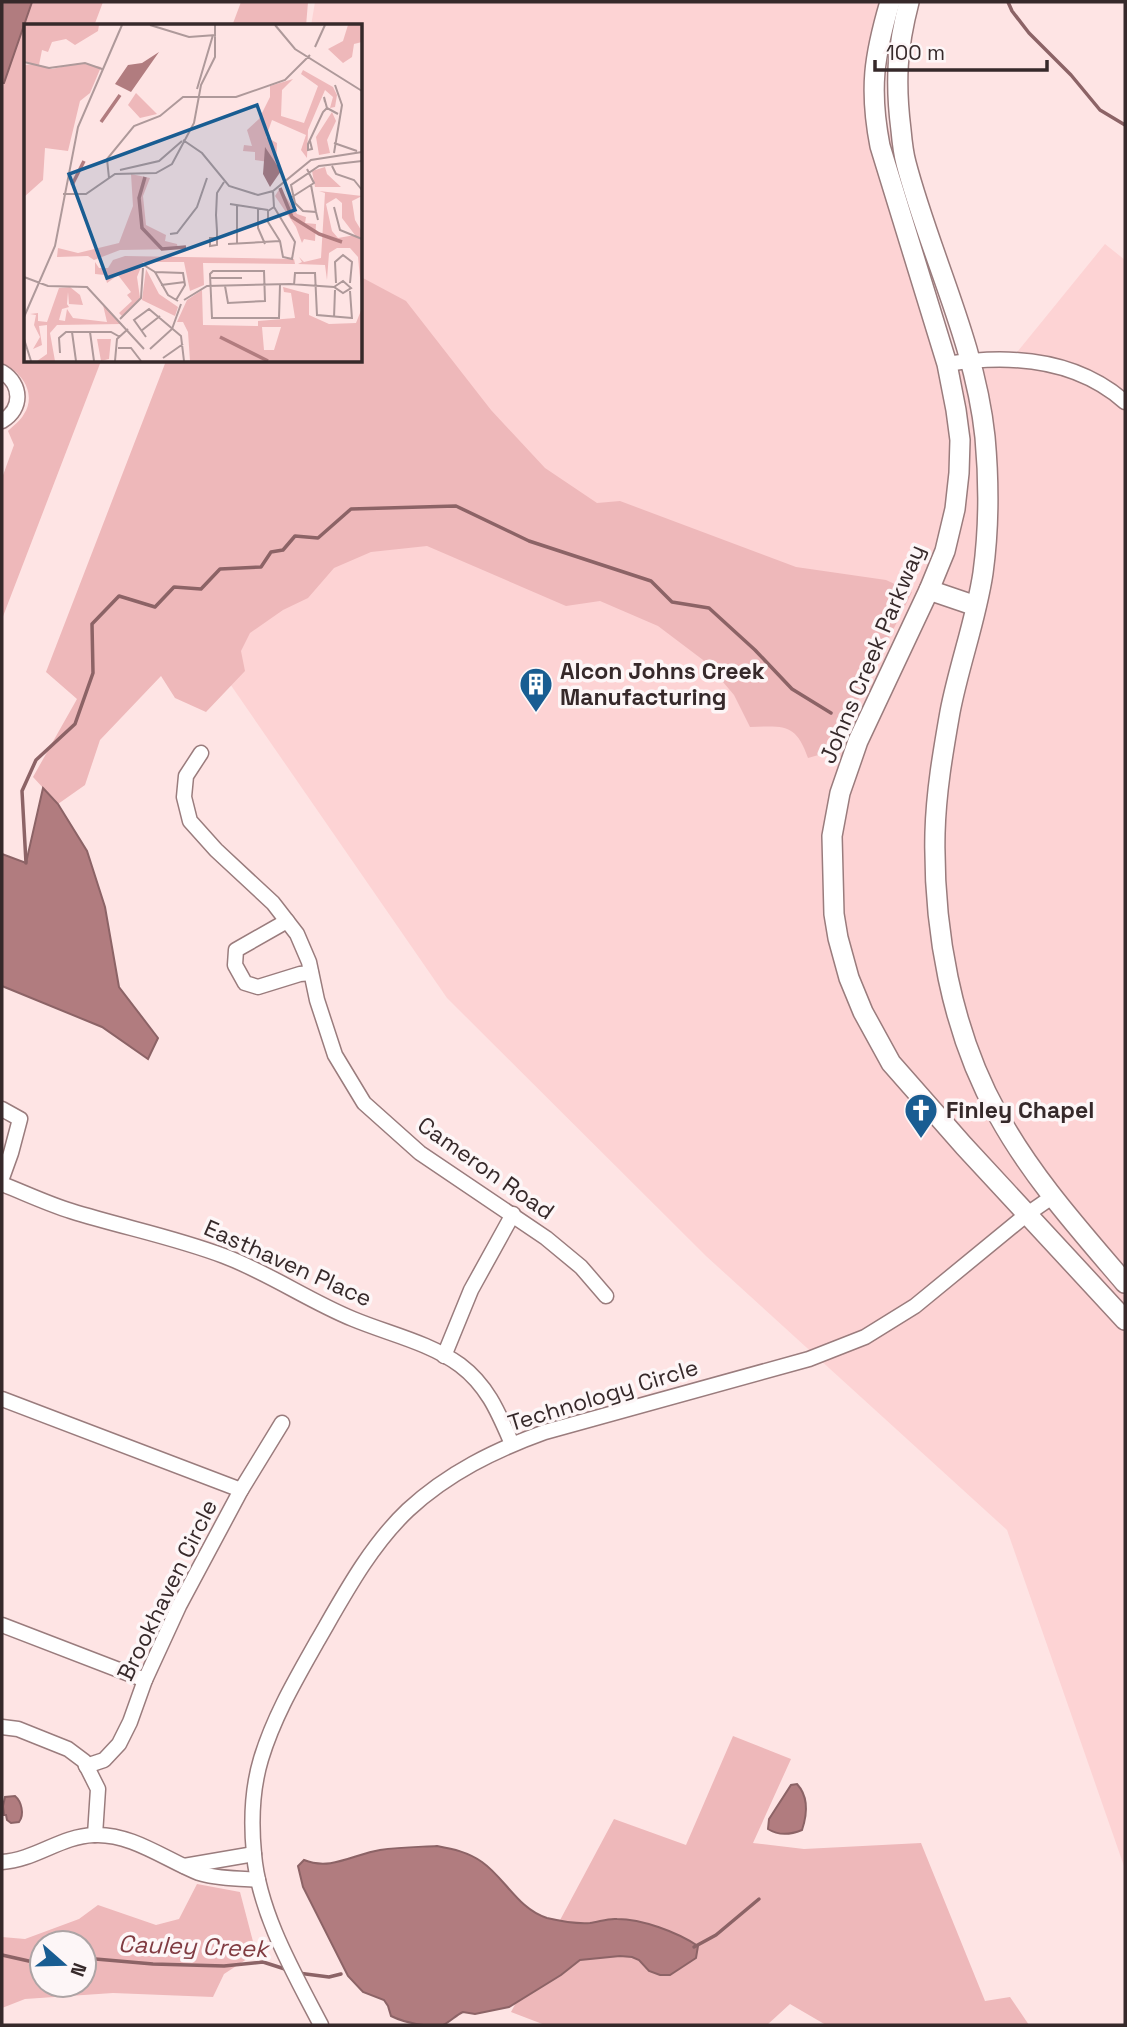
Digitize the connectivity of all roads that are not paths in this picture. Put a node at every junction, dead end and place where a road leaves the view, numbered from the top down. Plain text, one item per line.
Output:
1 (890, 2) edge
2 (909, 2) edge
3 (971, 360) junction
4 (947, 364) junction
5 (2, 372) edge
6 (1125, 402) edge
7 (2, 421) edge
8 (929, 590) junction
9 (976, 606) junction
10 (201, 752) dead end
11 (287, 921) junction
12 (312, 973) junction
13 (2, 1109) edge
14 (2, 1178) edge
15 (2, 1184) edge
16 (1052, 1197) junction
17 (513, 1214) junction
18 (1026, 1215) junction
19 (1125, 1283) edge
20 (606, 1296) dead end
21 (1125, 1320) edge
22 (444, 1356) junction
23 (2, 1399) edge
24 (282, 1423) dead end
25 (512, 1444) junction
26 (241, 1490) junction
27 (2, 1625) edge
28 (145, 1680) junction
29 (2, 1727) edge
30 (86, 1766) junction
31 (95, 1835) junction
32 (254, 1854) junction
33 (2, 1862) edge
34 (215, 1868) junction
35 (258, 1880) junction
36 (321, 2025) edge

1 - 4 street, Johns Creek Parkway
2 - 3 street
3 - 4 street
3 - 6 street
3 - 9 street
4 - 8 street, Johns Creek Parkway
5 - 7 street
8 - 9 street
8 - 18 street, Johns Creek Parkway
9 - 16 street
10 - 11 street, Cameron Road
11 - 12 street, Cameron Road
11 - 12 street
12 - 17 street, Cameron Road
13 - 14 street
15 - 22 street, Easthaven Place
16 - 18 street, Technology Circle
16 - 19 street
17 - 20 street, Cameron Road
17 - 22 street
18 - 21 street, Johns Creek Parkway
18 - 25 street, Technology Circle
22 - 25 street, Easthaven Place
23 - 26 street
24 - 26 street, Brookhaven Circle
25 - 32 street, Technology Circle
26 - 28 street, Brookhaven Circle
27 - 28 street
28 - 30 street, Brookhaven Circle
29 - 30 street
30 - 31 street
31 - 33 street
31 - 34 street
32 - 34 street
32 - 35 street, Technology Circle
34 - 35 street
35 - 36 street, Technology Circle

